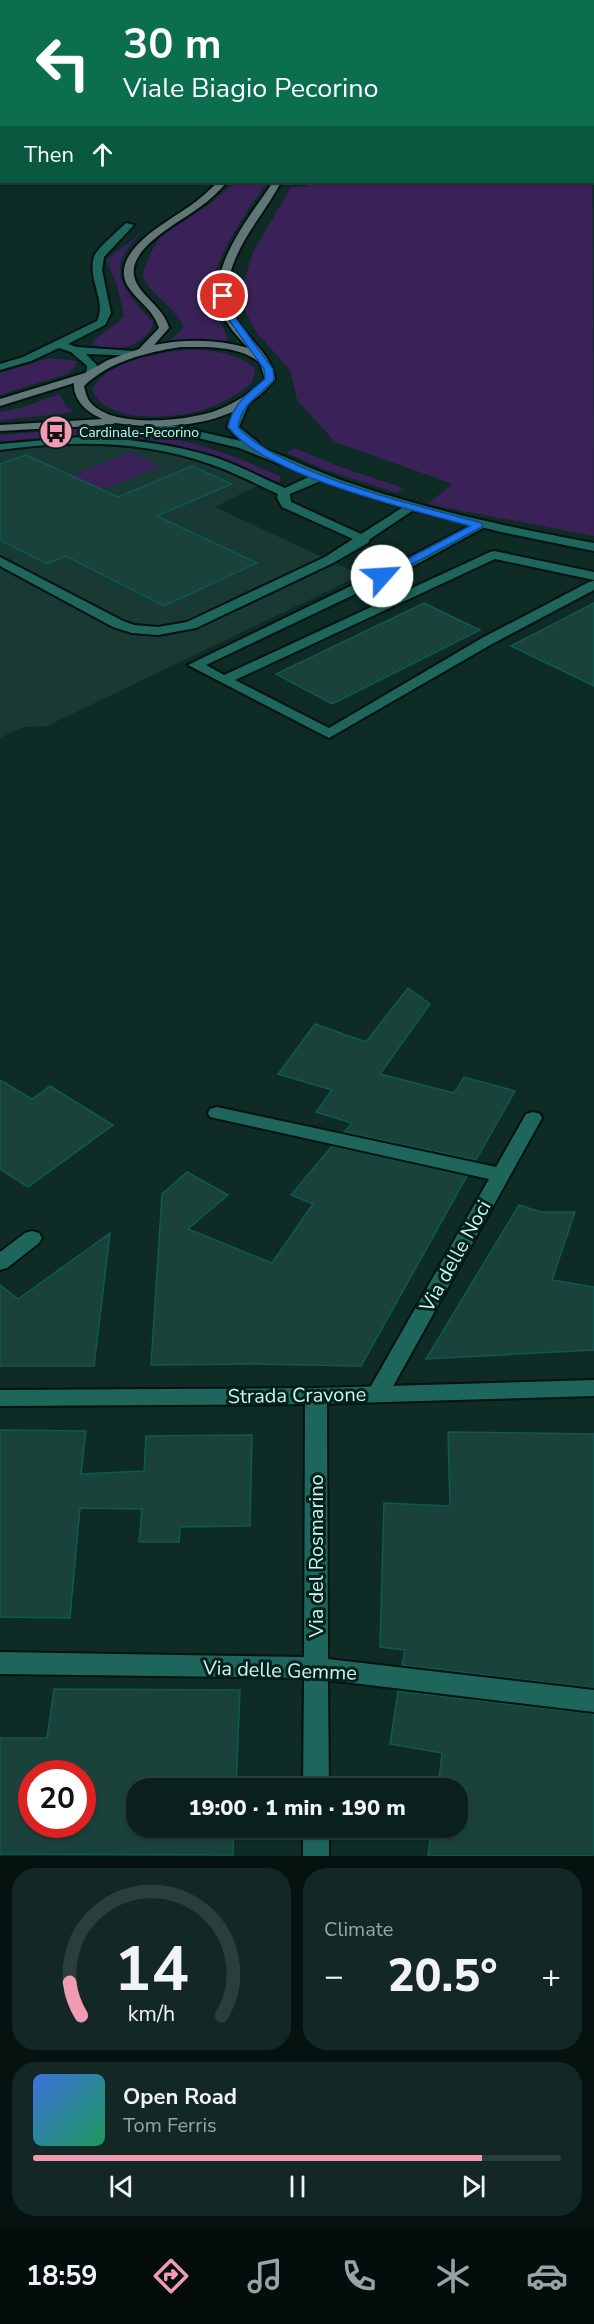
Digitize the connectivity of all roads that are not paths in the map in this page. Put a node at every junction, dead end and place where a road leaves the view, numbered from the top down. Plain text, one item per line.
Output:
1 (222, 183) edge
2 (276, 183) edge
3 (129, 225) dead end
4 (59, 344) junction
5 (75, 350) junction
6 (139, 352) junction
7 (262, 359) junction
8 (0, 367) edge
9 (88, 375) junction
10 (244, 401) junction
11 (0, 403) edge
12 (129, 422) junction
13 (153, 424) junction
14 (0, 428) edge
15 (0, 447) edge
16 (271, 456) junction
17 (318, 477) junction
18 (285, 492) junction
19 (412, 507) junction
20 (479, 525) junction
21 (364, 540) junction
22 (594, 547) edge
23 (0, 561) edge
24 (594, 576) edge
25 (594, 585) edge
26 (224, 680) junction
27 (218, 1113) dead end
28 (533, 1118) dead end
29 (501, 1175) junction
30 (32, 1238) dead end
31 (0, 1263) edge
32 (594, 1388) edge
33 (378, 1393) junction
34 (316, 1396) junction
35 (0, 1398) edge
36 (0, 1663) edge
37 (316, 1668) junction
38 (594, 1701) edge
39 (316, 1778) edge
40 (316, 1838) edge
41 (316, 1856) edge

1 - 6 main road
2 - 7 main road
3 - 4 street
4 - 5 street
4 - 8 street
5 - 6 street
5 - 9 street
6 - 7 main road
6 - 9 main road
7 - 10 main road
9 - 11 main road
9 - 12 main road
10 - 13 main road
10 - 16 street
12 - 13 main road
12 - 14 main road
13 - 16 street
15 - 18 street
16 - 17 street
17 - 18 street
17 - 19 street
18 - 21 street
19 - 20 street
19 - 21 street
20 - 22 street
20 - 26 street
21 - 23 street
24 - 26 street
25 - 26 street
27 - 29 street
28 - 29 street, Via delle Noci
29 - 33 street, Via delle Noci
30 - 31 street
32 - 33 street, Strada Cravone
33 - 34 street, Strada Cravone
34 - 35 street, Strada Cravone
34 - 37 street, Via del Rosmarino
36 - 37 street, Via delle Gemme
37 - 38 street, Via delle Gemme
37 - 39 street, Via del Rosmarino
40 - 41 street

